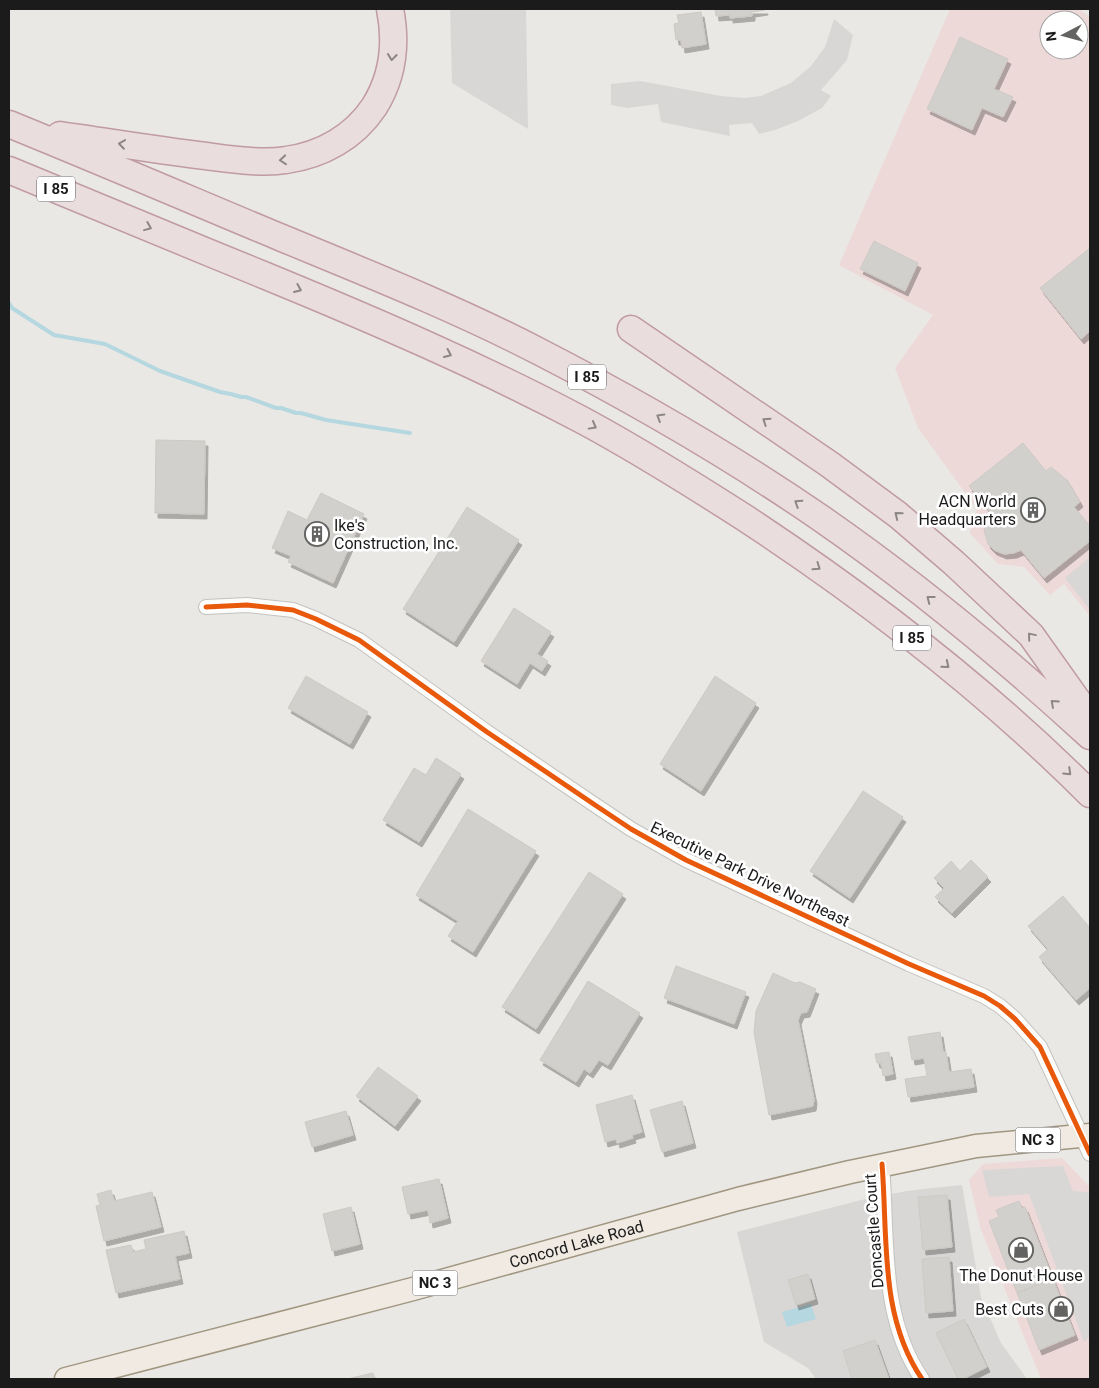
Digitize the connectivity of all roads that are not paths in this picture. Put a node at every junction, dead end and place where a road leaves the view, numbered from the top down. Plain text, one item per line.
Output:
1 (390, 9) edge
2 (14, 127) edge
3 (9, 170) edge
4 (9, 186) edge
5 (103, 209) junction
6 (631, 329) dead end
7 (206, 607) dead end
8 (1090, 718) edge
9 (1090, 736) edge
10 (1090, 794) edge
11 (1087, 1142) edge
12 (882, 1164) junction
13 (66, 1379) edge
14 (922, 1379) edge

1 -> 2 highway
9 -> 2 highway, I 85
3 - 5 highway, I 85
4 - 5 highway
5 -> 10 highway, I 85
8 -> 6 highway
7 - 11 street, Executive Park Drive Northeast
11 - 12 main road, Concord Lake Road / NC 3
12 - 13 main road, Concord Lake Road / NC 3
12 - 14 street, Doncastle Court

